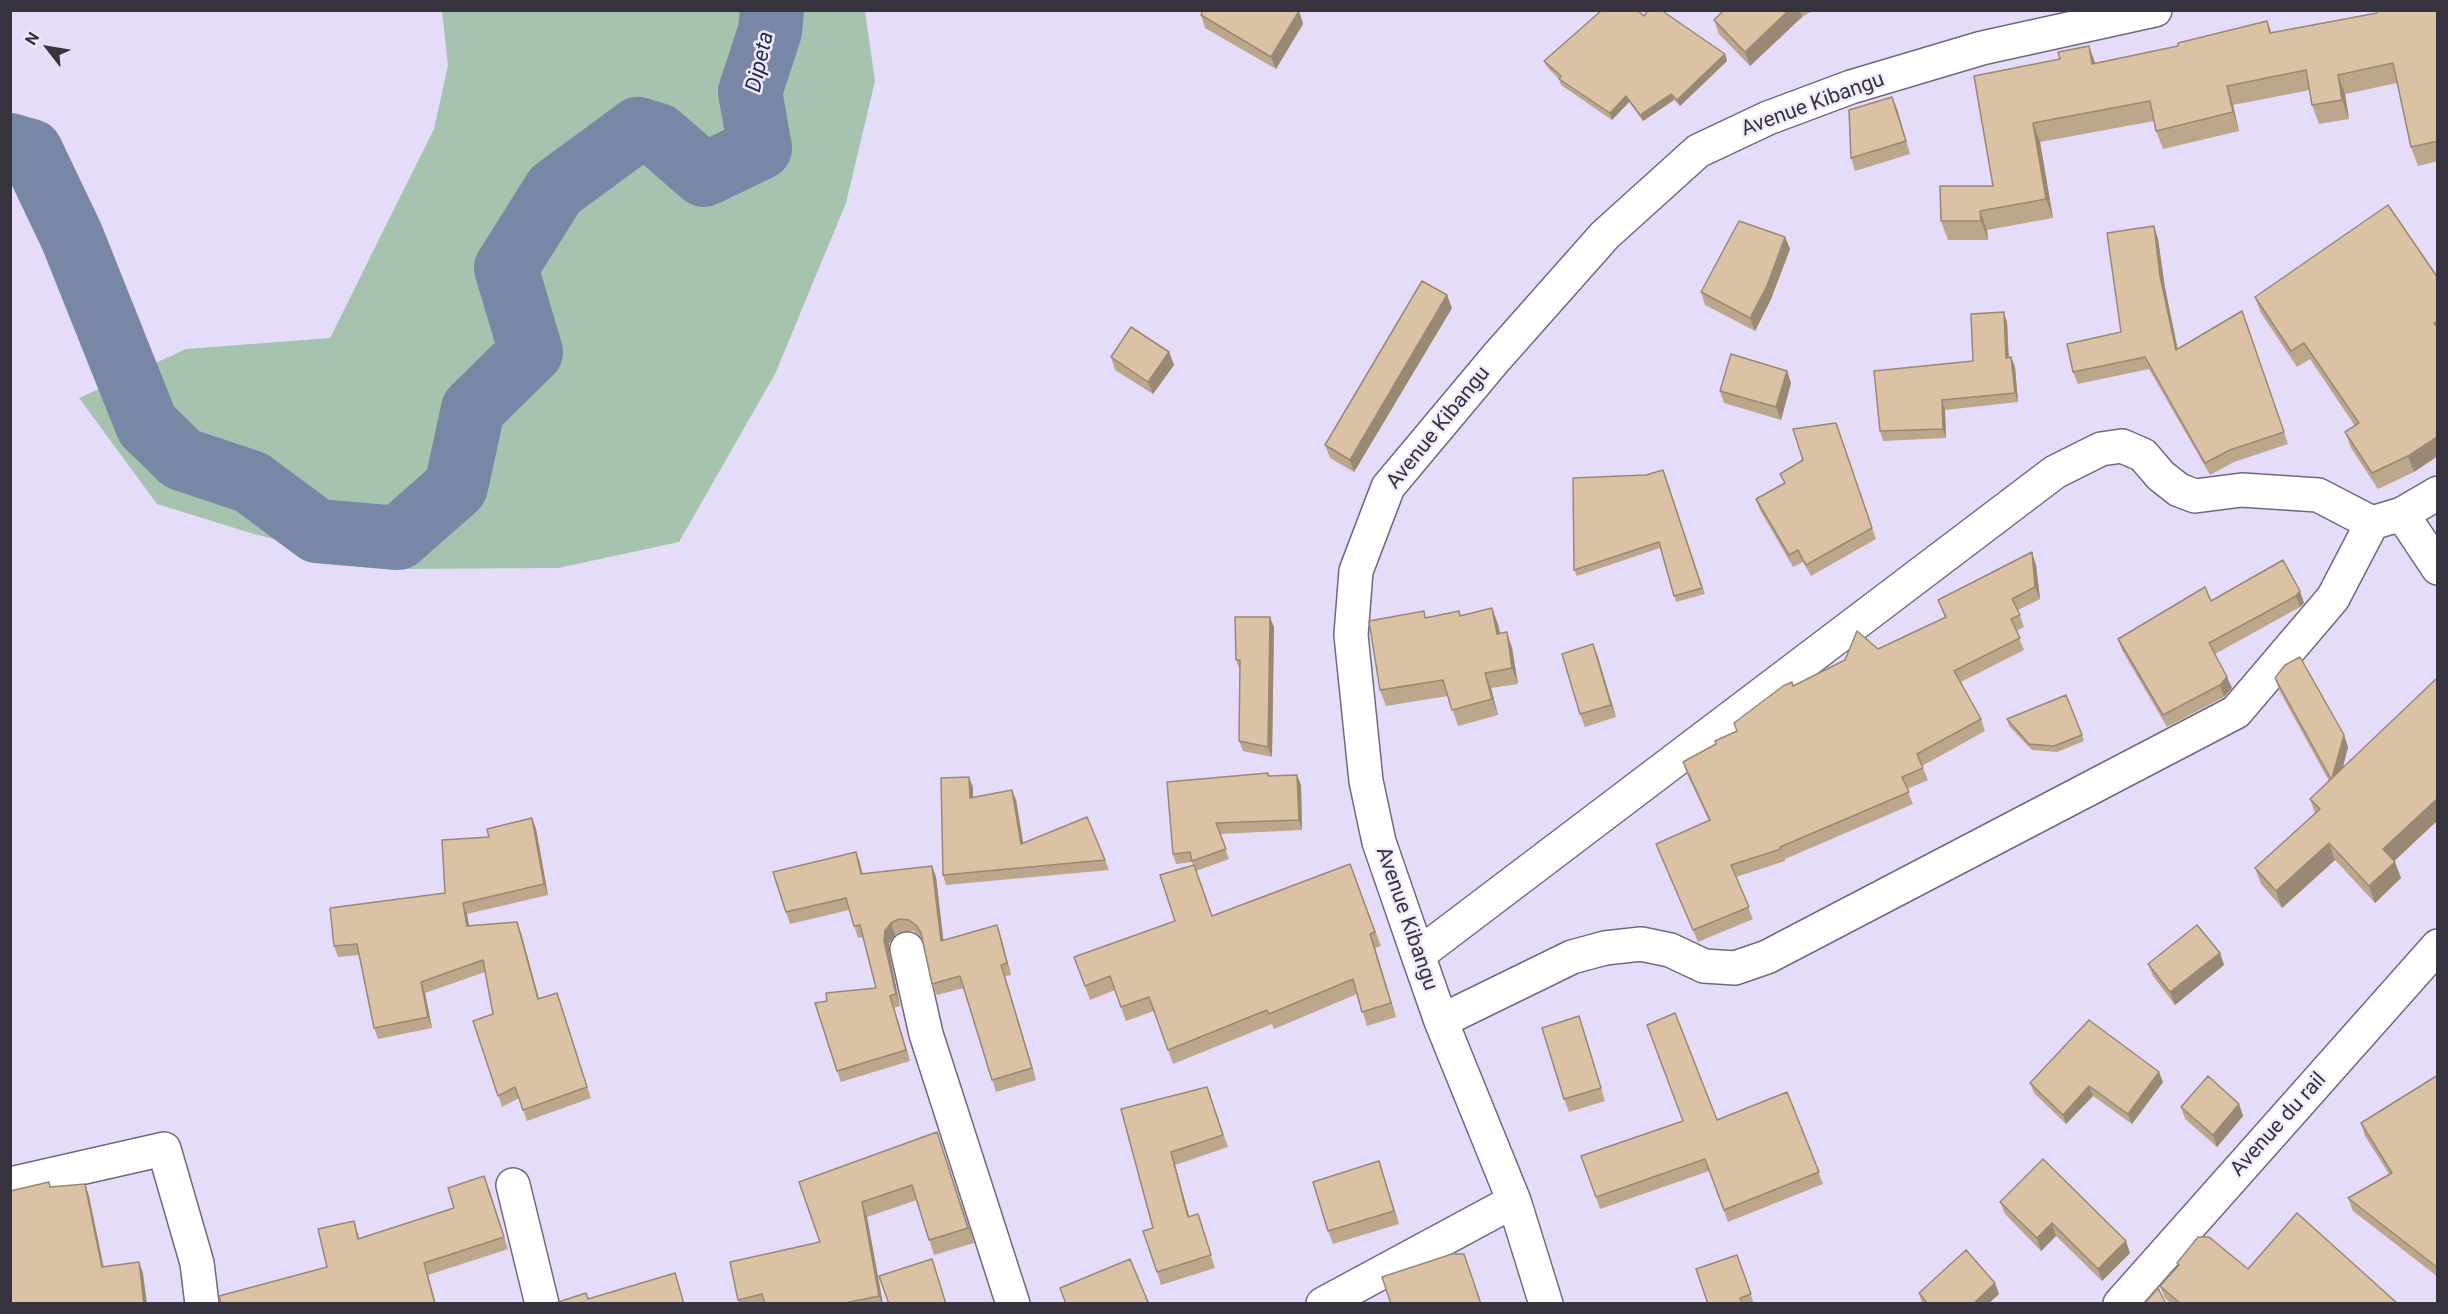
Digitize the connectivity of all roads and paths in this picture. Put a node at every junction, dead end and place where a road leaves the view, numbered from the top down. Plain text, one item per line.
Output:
1 (2155, 10) edge
2 (2438, 493) edge
3 (2387, 518) junction
4 (2438, 568) edge
5 (2438, 946) edge
6 (907, 949) dead end
7 (1418, 956) junction
8 (1441, 1021) junction
9 (10, 1184) edge
10 (513, 1185) dead end
11 (1514, 1201) junction
12 (202, 1304) edge
13 (542, 1304) edge
14 (1014, 1304) edge
15 (1323, 1304) edge
16 (1546, 1304) edge
17 (2120, 1304) edge

1 - 7 street, Avenue Kibangu
2 - 3 street
3 - 4 street
3 - 7 street
3 - 8 street
5 - 17 street, Avenue du rail
6 - 14 street
7 - 8 street, Avenue Kibangu
8 - 11 street, Avenue Kibangu
9 - 12 street
10 - 13 street
11 - 15 street
11 - 16 street, Avenue Kibangu

